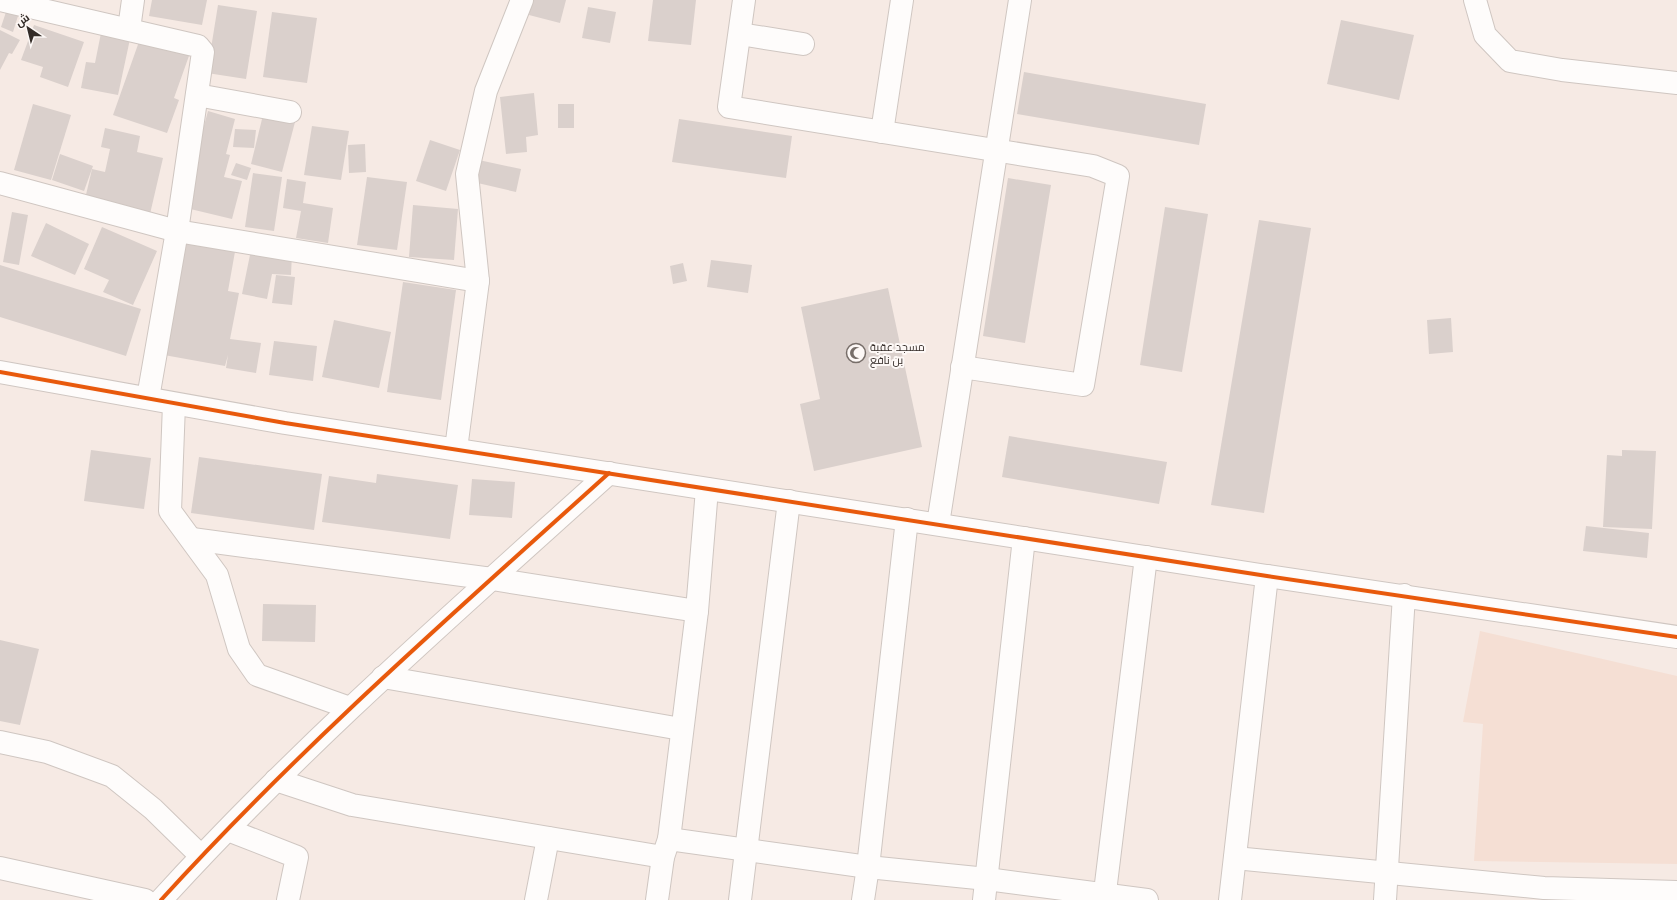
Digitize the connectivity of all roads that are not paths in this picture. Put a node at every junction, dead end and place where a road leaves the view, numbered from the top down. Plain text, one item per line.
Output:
1 (0, 0) edge
2 (133, 0) edge
3 (522, 0) edge
4 (744, 0) edge
5 (902, 0) edge
6 (1020, 0) edge
7 (1475, 0) edge
8 (129, 29) junction
9 (740, 34) junction
10 (803, 44) dead end
11 (1677, 83) edge
12 (197, 95) junction
13 (290, 112) dead end
14 (882, 132) junction
15 (996, 150) junction
16 (0, 183) edge
17 (177, 231) junction
18 (478, 281) junction
19 (962, 367) junction
20 (0, 372) edge
21 (148, 398) junction
22 (174, 404) junction
23 (456, 449) junction
24 (609, 474) junction
25 (708, 489) junction
26 (789, 501) junction
27 (907, 520) junction
28 (938, 524) junction
29 (1024, 538) junction
30 (192, 539) junction
31 (1146, 557) junction
32 (1267, 576) junction
33 (492, 579) junction
34 (1404, 595) junction
35 (697, 611) junction
36 (1677, 637) edge
37 (383, 677) junction
38 (350, 708) junction
39 (681, 729) junction
40 (0, 742) edge
41 (276, 780) junction
42 (228, 830) junction
43 (548, 838) junction
44 (666, 848) junction
45 (747, 850) junction
46 (201, 856) junction
47 (1235, 858) junction
48 (868, 867) junction
49 (0, 868) edge
50 (1387, 873) junction
51 (985, 890) edge
52 (1677, 892) edge
53 (1104, 897) edge
54 (145, 900) edge
55 (162, 900) edge
56 (288, 900) edge
57 (536, 900) edge
58 (657, 900) edge
59 (740, 900) edge
60 (863, 900) edge
61 (1147, 900) edge
62 (1230, 900) edge
63 (1385, 900) edge

1 - 8 street
2 - 8 street
3 - 18 street
4 - 9 street
5 - 14 street
6 - 15 street
7 - 11 street
8 - 12 street
9 - 10 street
9 - 14 street
12 - 13 street
12 - 17 street
14 - 15 street
15 - 19 street
15 - 19 street
16 - 17 street
17 - 18 street
17 - 21 street
18 - 23 street
19 - 28 street
20 - 21 street
21 - 22 street
22 - 23 street
22 - 30 street
23 - 24 street
24 - 25 street
24 - 33 street
25 - 26 street
25 - 35 street
26 - 27 street
26 - 45 street
27 - 28 street
27 - 48 street
28 - 29 street
29 - 31 street
29 - 51 street
30 - 33 street
30 - 38 street
31 - 32 street
31 - 53 street
32 - 34 street
32 - 47 street
33 - 35 street
33 - 37 street
34 - 36 street
34 - 50 street
35 - 39 street
37 - 38 street
37 - 39 street
38 - 41 street
39 - 44 street
40 - 46 street
41 - 42 street
41 - 43 street
42 - 46 street
42 - 56 street
43 - 44 street
43 - 57 street
44 - 45 street
44 - 58 street
45 - 48 street
45 - 59 street
46 - 55 street
47 - 50 street
47 - 62 street
48 - 51 street
48 - 60 street
49 - 54 street
50 - 52 street
50 - 63 street
51 - 53 street
53 - 61 street

